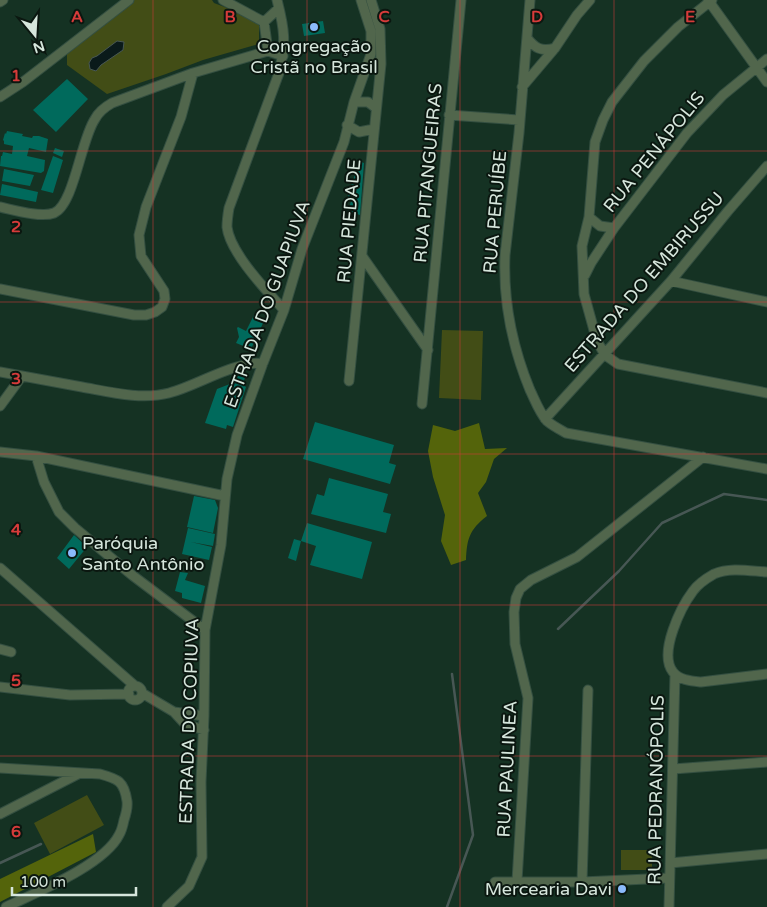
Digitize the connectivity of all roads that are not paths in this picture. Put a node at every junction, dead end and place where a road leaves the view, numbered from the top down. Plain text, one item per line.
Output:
1 (129, 0) edge
2 (223, 0) edge
3 (361, 0) edge
4 (370, 0) edge
5 (461, 0) edge
6 (530, 0) edge
7 (590, 0) edge
8 (710, 1) edge
9 (278, 4) edge
10 (264, 22) junction
11 (527, 38) junction
12 (555, 48) junction
13 (268, 51) junction
14 (283, 56) junction
15 (767, 59) edge
16 (757, 67) junction
17 (193, 73) junction
18 (767, 82) edge
19 (522, 87) junction
20 (0, 96) edge
21 (354, 102) junction
22 (376, 108) junction
23 (450, 115) junction
24 (519, 120) junction
25 (347, 125) junction
26 (374, 129) junction
27 (359, 132) junction
28 (344, 142) junction
29 (767, 166) edge
30 (0, 207) edge
31 (589, 217) junction
32 (614, 228) junction
33 (582, 246) junction
34 (598, 252) junction
35 (362, 256) junction
36 (584, 280) junction
37 (671, 281) junction
38 (0, 289) edge
39 (767, 302) edge
40 (284, 310) junction
41 (428, 350) junction
42 (605, 355) junction
43 (263, 363) junction
44 (0, 372) edge
45 (22, 376) junction
46 (349, 381) dead end
47 (767, 392) edge
48 (422, 404) dead end
49 (0, 406) edge
50 (545, 419) junction
51 (0, 452) edge
52 (36, 456) junction
53 (703, 457) junction
54 (767, 469) edge
55 (225, 496) junction
56 (0, 568) edge
57 (767, 572) edge
58 (205, 630) junction
59 (0, 649) edge
60 (11, 652) dead end
61 (675, 674) junction
62 (767, 674) edge
63 (135, 686) junction
64 (0, 688) edge
65 (588, 690) dead end
66 (142, 693) junction
67 (129, 694) junction
68 (174, 712) junction
69 (204, 716) junction
70 (204, 730) junction
71 (767, 762) edge
72 (0, 768) edge
73 (673, 768) junction
74 (79, 773) junction
75 (0, 814) edge
76 (767, 854) edge
77 (670, 863) junction
78 (669, 878) junction
79 (517, 881) junction
80 (495, 882) dead end
81 (582, 882) junction
82 (6, 907) edge
83 (167, 907) edge
84 (669, 907) edge

1 - 20 street
2 - 10 street
3 - 21 street, ESTRADA DO GUAPIUVA
4 - 22 street, RUA PIEDADE
5 - 23 street, RUA PITANGUEIRAS
6 - 11 street, RUA PERUÍBE
7 - 12 street
8 - 16 street
8 - 31 street
9 - 10 street
9 - 14 street
10 - 13 street
11 - 12 street
11 - 19 street, RUA PERUÍBE
12 - 19 street
13 - 14 street
13 - 17 street
14 - 40 street
15 - 16 street, RUA PENÁPOLIS
16 - 18 street
16 - 32 street, RUA PENÁPOLIS
17 - 30 street
17 - 38 street
19 - 24 street, RUA PERUÍBE
21 - 22 street
21 - 25 street, ESTRADA DO GUAPIUVA
22 - 26 street, RUA PIEDADE
23 - 24 street
23 - 41 street, RUA PITANGUEIRAS
24 - 50 street, RUA PERUÍBE
25 - 27 street
25 - 28 street, ESTRADA DO GUAPIUVA
26 - 27 street
26 - 35 street, RUA PIEDADE
27 - 28 street
28 - 40 street, ESTRADA DO GUAPIUVA
29 - 37 street, ESTRADA DO EMBIRUSSU
31 - 32 street, RUA PENÁPOLIS
31 - 33 street
32 - 34 street, RUA PENÁPOLIS
33 - 34 street
33 - 36 street
34 - 36 street, RUA PENÁPOLIS
35 - 41 street
35 - 46 street, RUA PIEDADE
36 - 42 street
37 - 39 street
37 - 42 street, ESTRADA DO EMBIRUSSU
40 - 43 street, ESTRADA DO GUAPIUVA
41 - 48 street, RUA PITANGUEIRAS
42 - 47 street
42 - 50 street, ESTRADA DO EMBIRUSSU
43 - 45 street
43 - 55 street, ESTRADA DO GUAPIUVA
44 - 45 street
45 - 49 street
50 - 53 street
51 - 52 street
52 - 55 street
52 - 58 street
53 - 54 street
53 - 79 street, RUA PAULINEA
55 - 58 street, ESTRADA DO COPIUVA
56 - 63 street
57 - 61 street, RUA PEDRANÓPOLIS
58 - 69 street, ESTRADA DO COPIUVA
59 - 60 street
61 - 62 street
61 - 73 street, RUA PEDRANÓPOLIS
63 - 66 street
63 - 67 street
64 - 67 street
65 - 81 street
66 - 67 street
66 - 68 street
68 - 69 street
68 - 70 street
69 - 70 street, ESTRADA DO COPIUVA
70 - 83 street, ESTRADA DO COPIUVA
71 - 73 street
72 - 74 street
73 - 77 street, RUA PEDRANÓPOLIS
74 - 75 street
74 - 82 street
76 - 77 street
77 - 78 street, RUA PEDRANÓPOLIS
78 - 81 street
78 - 84 street, RUA PEDRANÓPOLIS
79 - 80 street
79 - 81 street

